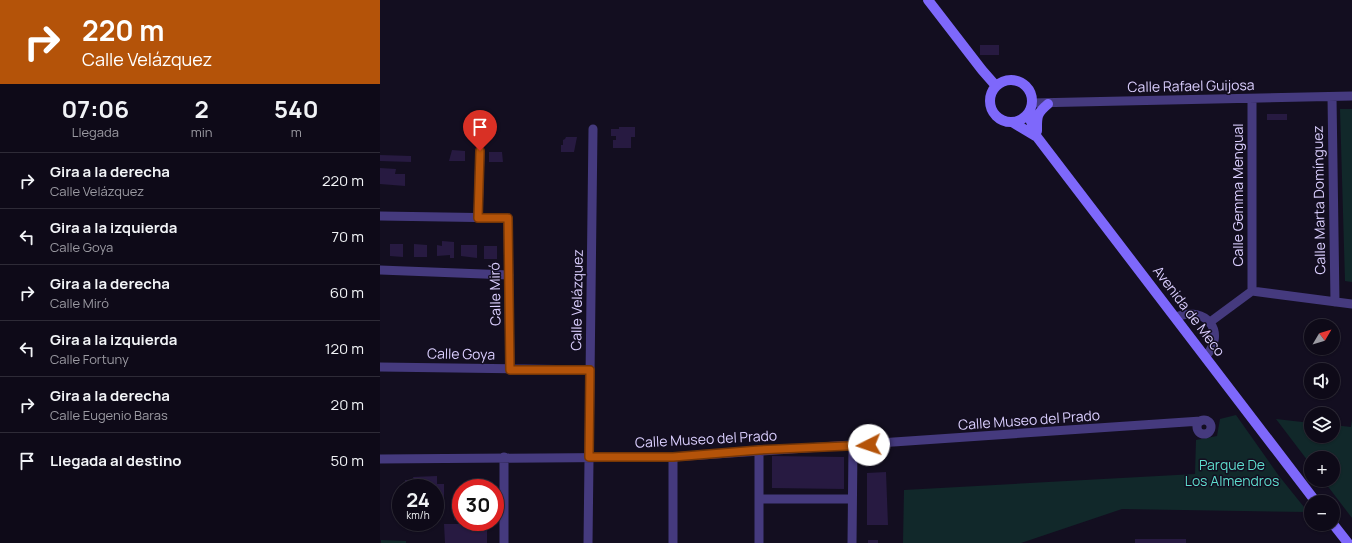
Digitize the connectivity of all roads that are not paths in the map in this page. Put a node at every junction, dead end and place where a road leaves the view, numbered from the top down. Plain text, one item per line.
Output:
1 (928, 0) edge
2 (996, 86) junction
3 (1352, 96) edge
4 (1332, 97) junction
5 (1252, 99) junction
6 (1032, 103) junction
7 (1048, 104) junction
8 (1028, 114) junction
9 (1012, 122) junction
10 (593, 129) dead end
11 (1037, 137) junction
12 (480, 151) dead end
13 (380, 216) edge
14 (478, 218) junction
15 (380, 270) edge
16 (509, 275) junction
17 (1252, 291) junction
18 (1335, 302) junction
19 (1352, 304) edge
20 (1176, 317) junction
21 (1210, 322) junction
22 (1206, 356) junction
23 (380, 367) edge
24 (510, 370) junction
25 (590, 370) junction
26 (1201, 421) dead end
27 (853, 446) junction
28 (759, 450) junction
29 (504, 457) junction
30 (589, 457) junction
31 (673, 457) junction
32 (380, 459) edge
33 (1311, 495) edge
34 (759, 499) junction
35 (852, 499) junction
36 (1339, 531) edge
37 (504, 543) edge
38 (588, 543) edge
39 (673, 543) edge
40 (759, 543) edge
41 (852, 543) edge
42 (1348, 543) edge

1 - 2 street
2 - 6 street
2 - 9 street
3 - 4 street, Calle Rafael Guijosa
4 - 5 street, Calle Rafael Guijosa
4 - 18 street, Calle Marta Domínguez
5 - 7 street, Calle Rafael Guijosa
5 - 17 street, Calle Gemma Mengual
6 - 7 street, Calle Rafael Guijosa
6 - 8 street
7 - 11 street
8 - 9 street
8 - 11 street, Avenida de Meco
9 - 11 street, Avenida de Meco
10 - 25 street, Calle Velázquez
11 - 20 street, Avenida de Meco
12 - 14 street
13 - 14 street
14 - 16 street, Calle Miró
15 - 16 street
16 - 24 street, Calle Miró
17 - 18 street
17 - 21 street
18 - 19 street
20 - 21 street
20 - 22 street, Avenida de Meco
21 - 22 street
22 - 33 street, Avenida de Meco
23 - 24 street, Calle Goya
24 - 25 street, Calle Goya
25 - 30 street, Calle Velázquez
26 - 27 street, Calle Museo del Prado
27 - 28 street, Calle Museo del Prado
27 - 35 street
28 - 31 street, Calle Museo del Prado
28 - 34 street
29 - 30 street, Calle Museo del Prado
29 - 32 street, Calle Museo del Prado
29 - 37 street
30 - 31 street, Calle Museo del Prado
30 - 38 street, Calle Velázquez
31 - 39 street
34 - 35 street
34 - 40 street
35 - 41 street
36 - 42 street

